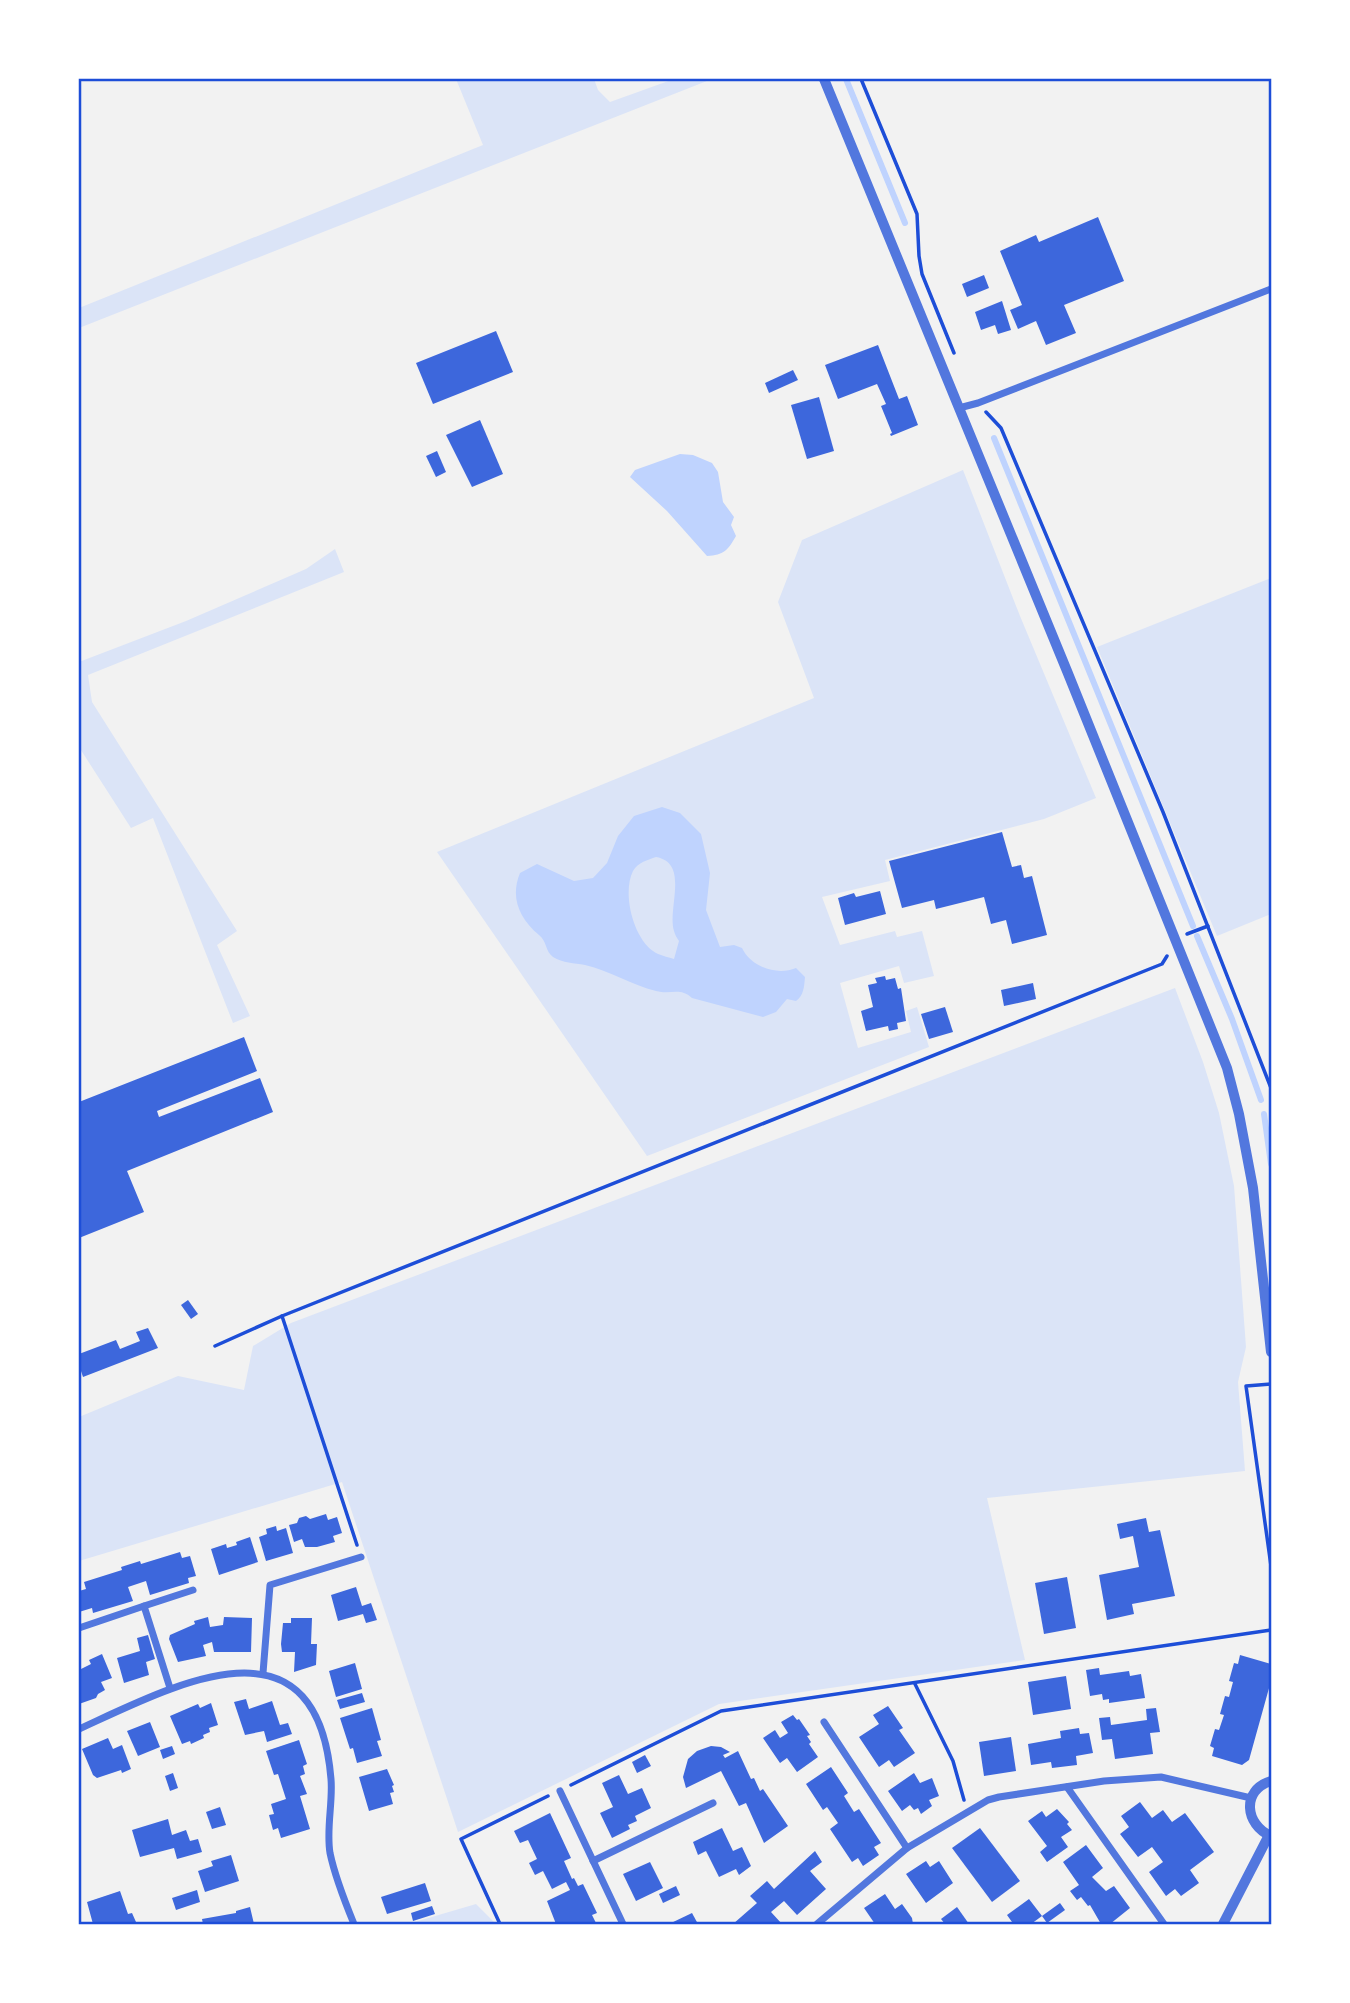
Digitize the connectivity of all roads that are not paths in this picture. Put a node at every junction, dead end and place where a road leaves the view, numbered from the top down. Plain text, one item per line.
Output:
1 (824, 79) edge
2 (1271, 289) edge
3 (959, 408) junction
4 (1271, 1352) edge
5 (361, 1557) road end
6 (193, 1590) dead end
7 (144, 1606) junction
8 (79, 1628) edge
9 (263, 1672) junction
10 (170, 1688) junction
11 (824, 1722) dead end
12 (79, 1728) edge
13 (1271, 1780) edge
14 (1067, 1787) junction
15 (560, 1791) road end
16 (1251, 1798) junction
17 (713, 1803) dead end
18 (1270, 1836) edge
19 (906, 1848) junction
20 (593, 1861) junction
21 (354, 1924) edge
22 (623, 1924) edge
23 (817, 1924) edge
24 (1164, 1924) edge
25 (1223, 1924) edge

1 - 3 street
2 - 3 street
3 - 4 street
5 - 9 street
6 - 7 street
7 - 8 street
7 - 10 street
9 - 10 street
9 - 21 street
10 - 12 street
11 - 19 street
13 - 16 street
14 - 16 street
14 - 19 street
14 - 24 street
15 - 20 street
16 - 18 street
17 - 20 street
18 - 25 street
19 - 23 street
20 - 22 street

